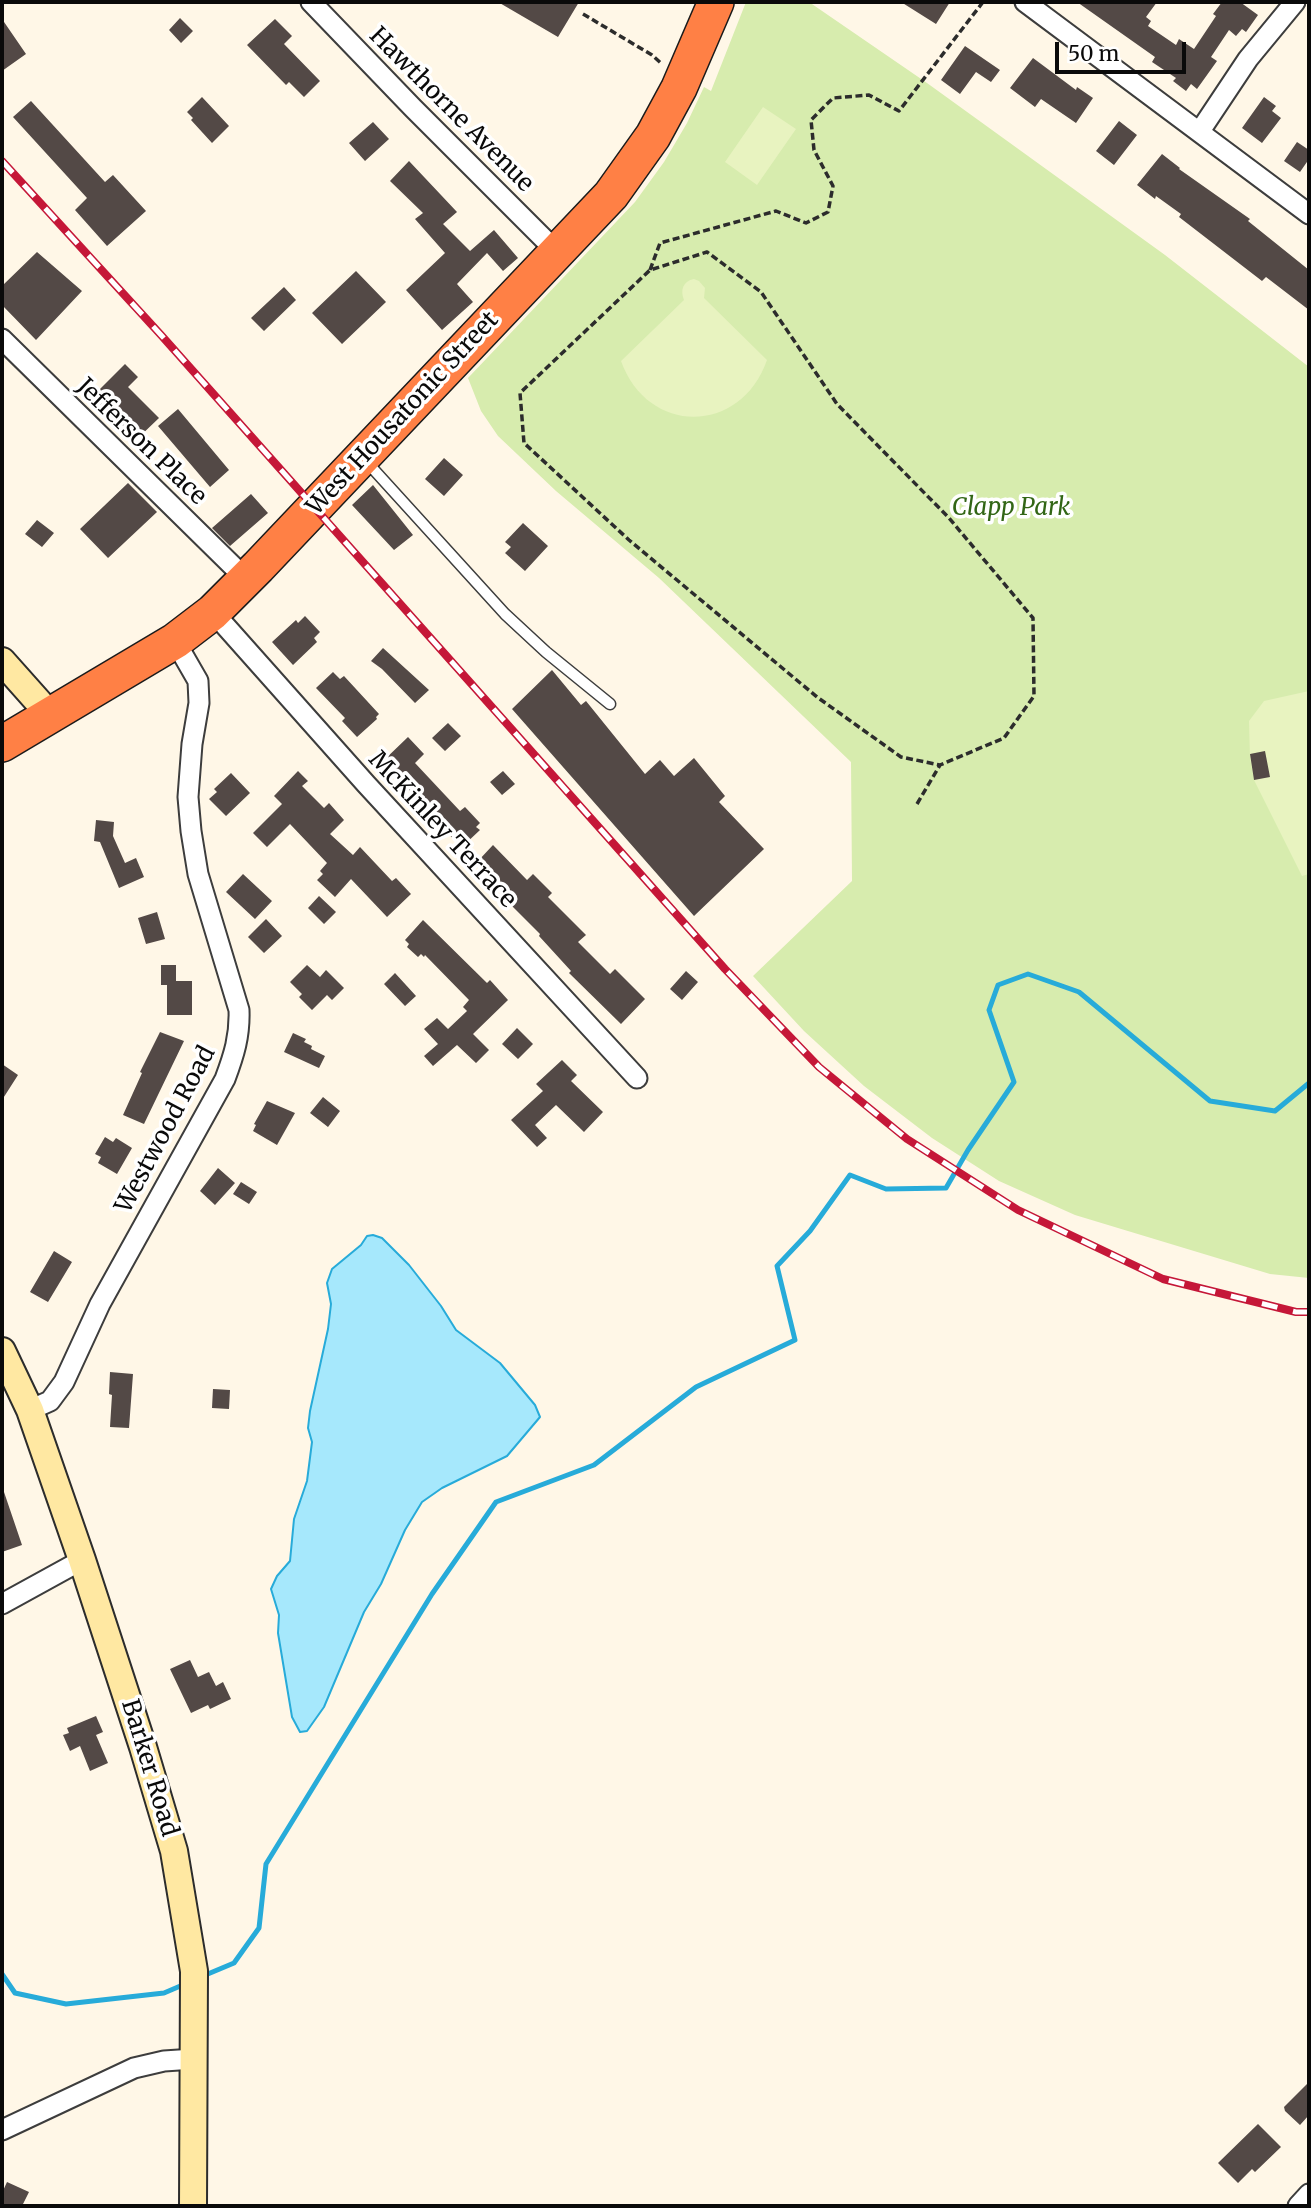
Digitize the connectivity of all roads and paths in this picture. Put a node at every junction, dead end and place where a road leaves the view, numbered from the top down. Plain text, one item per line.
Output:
1 (311, 2) edge
2 (716, 2) edge
3 (983, 2) edge
4 (1025, 2) edge
5 (1295, 2) edge
6 (583, 14) dead end
7 (685, 75) junction
8 (1200, 131) junction
9 (1309, 214) edge
10 (557, 252) junction
11 (650, 270) junction
12 (2, 340) edge
13 (362, 456) junction
14 (246, 579) junction
15 (213, 612) junction
16 (175, 641) junction
17 (2, 661) edge
18 (610, 704) dead end
19 (51, 716) junction
20 (2, 744) edge
21 (940, 765) junction
22 (917, 804) dead end
23 (637, 1079) dead end
24 (2, 1351) edge
25 (30, 1410) junction
26 (82, 1560) junction
27 (2, 1604) edge
28 (194, 2059) junction
29 (2, 2130) edge
30 (1309, 2194) edge
31 (192, 2206) edge
32 (1298, 2206) edge

1 - 10 street, Hawthorne Avenue
2 - 7 highway, West Housatonic Street
3 - 11 path
4 - 8 street
5 - 8 street
6 - 7 path
7 - 10 highway, West Housatonic Street
8 - 9 street
10 - 13 highway, West Housatonic Street
11 - 21 path
11 - 21 path
12 - 14 street, Jefferson Place
13 - 14 highway, West Housatonic Street
13 - 18 lane
14 - 15 highway, West Housatonic Street
15 - 16 highway, West Housatonic Street
15 - 23 street, McKinley Terrace
16 - 19 highway, West Housatonic Street
16 - 25 street, Westwood Road
17 - 19 street
19 - 20 highway, West Housatonic Street
21 - 22 path
24 - 25 street, Barker Road
25 - 26 street, Barker Road
26 - 27 street
26 - 28 street, Barker Road
28 - 29 street
28 - 31 street, Barker Road
30 - 32 street

